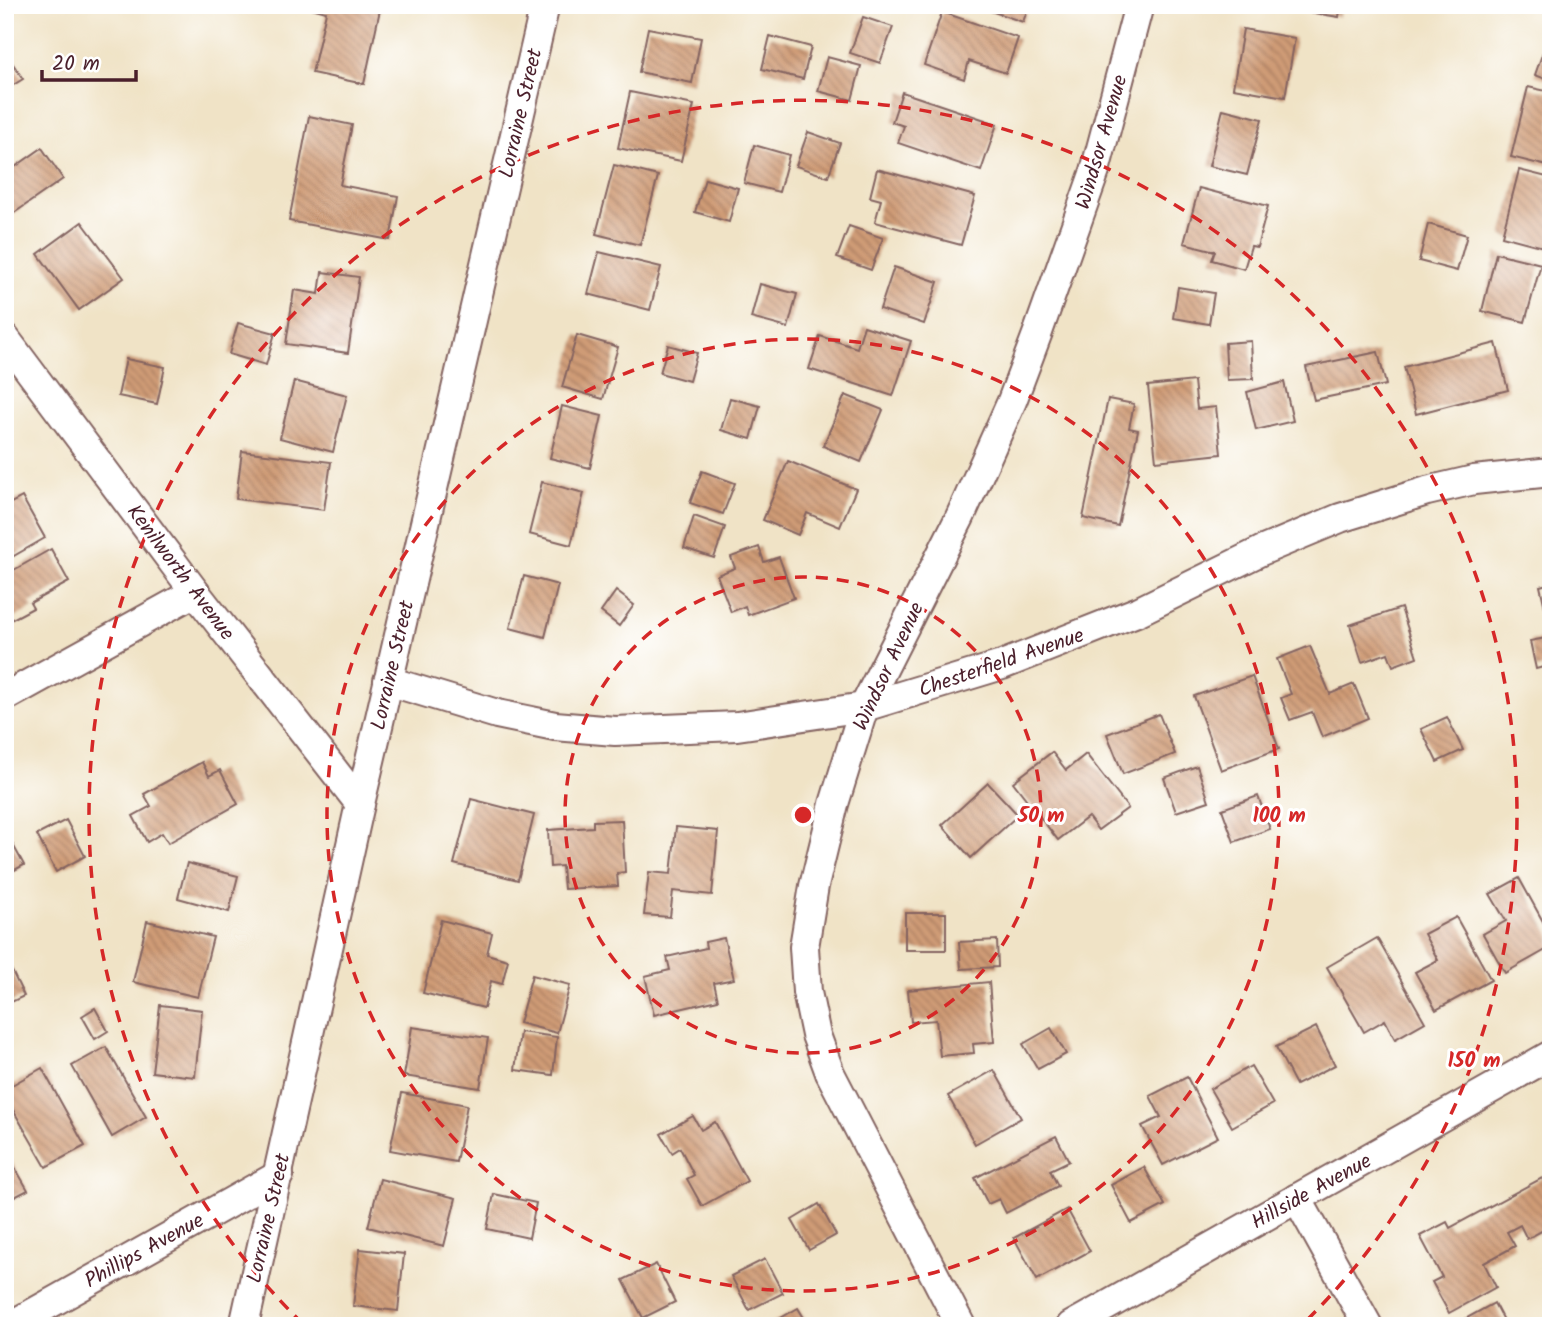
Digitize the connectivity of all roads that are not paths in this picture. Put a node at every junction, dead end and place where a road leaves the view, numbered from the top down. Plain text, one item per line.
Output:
1 (545, 5) edge
2 (1139, 5) edge
3 (5, 338) edge
4 (1551, 472) edge
5 (195, 592) junction
6 (388, 681) junction
7 (5, 697) edge
8 (864, 708) junction
9 (360, 804) junction
10 (1551, 1055) edge
11 (279, 1175) junction
12 (1297, 1198) junction
13 (10, 1326) edge
14 (244, 1326) edge
15 (961, 1326) edge
16 (1071, 1326) edge
17 (1368, 1326) edge

1 - 6 street, Lorraine Street
2 - 8 street, Windsor Avenue
3 - 5 street, Kenilworth Avenue
4 - 8 street, Chesterfield Avenue
5 - 7 street
5 - 9 street, Kenilworth Avenue
6 - 8 street, Chesterfield Avenue
6 - 9 street, Lorraine Street
8 - 15 street, Windsor Avenue
9 - 11 street, Lorraine Street
10 - 12 street, Hillside Avenue
11 - 13 street, Phillips Avenue
11 - 14 street, Lorraine Street
12 - 16 street, Hillside Avenue
12 - 17 street

